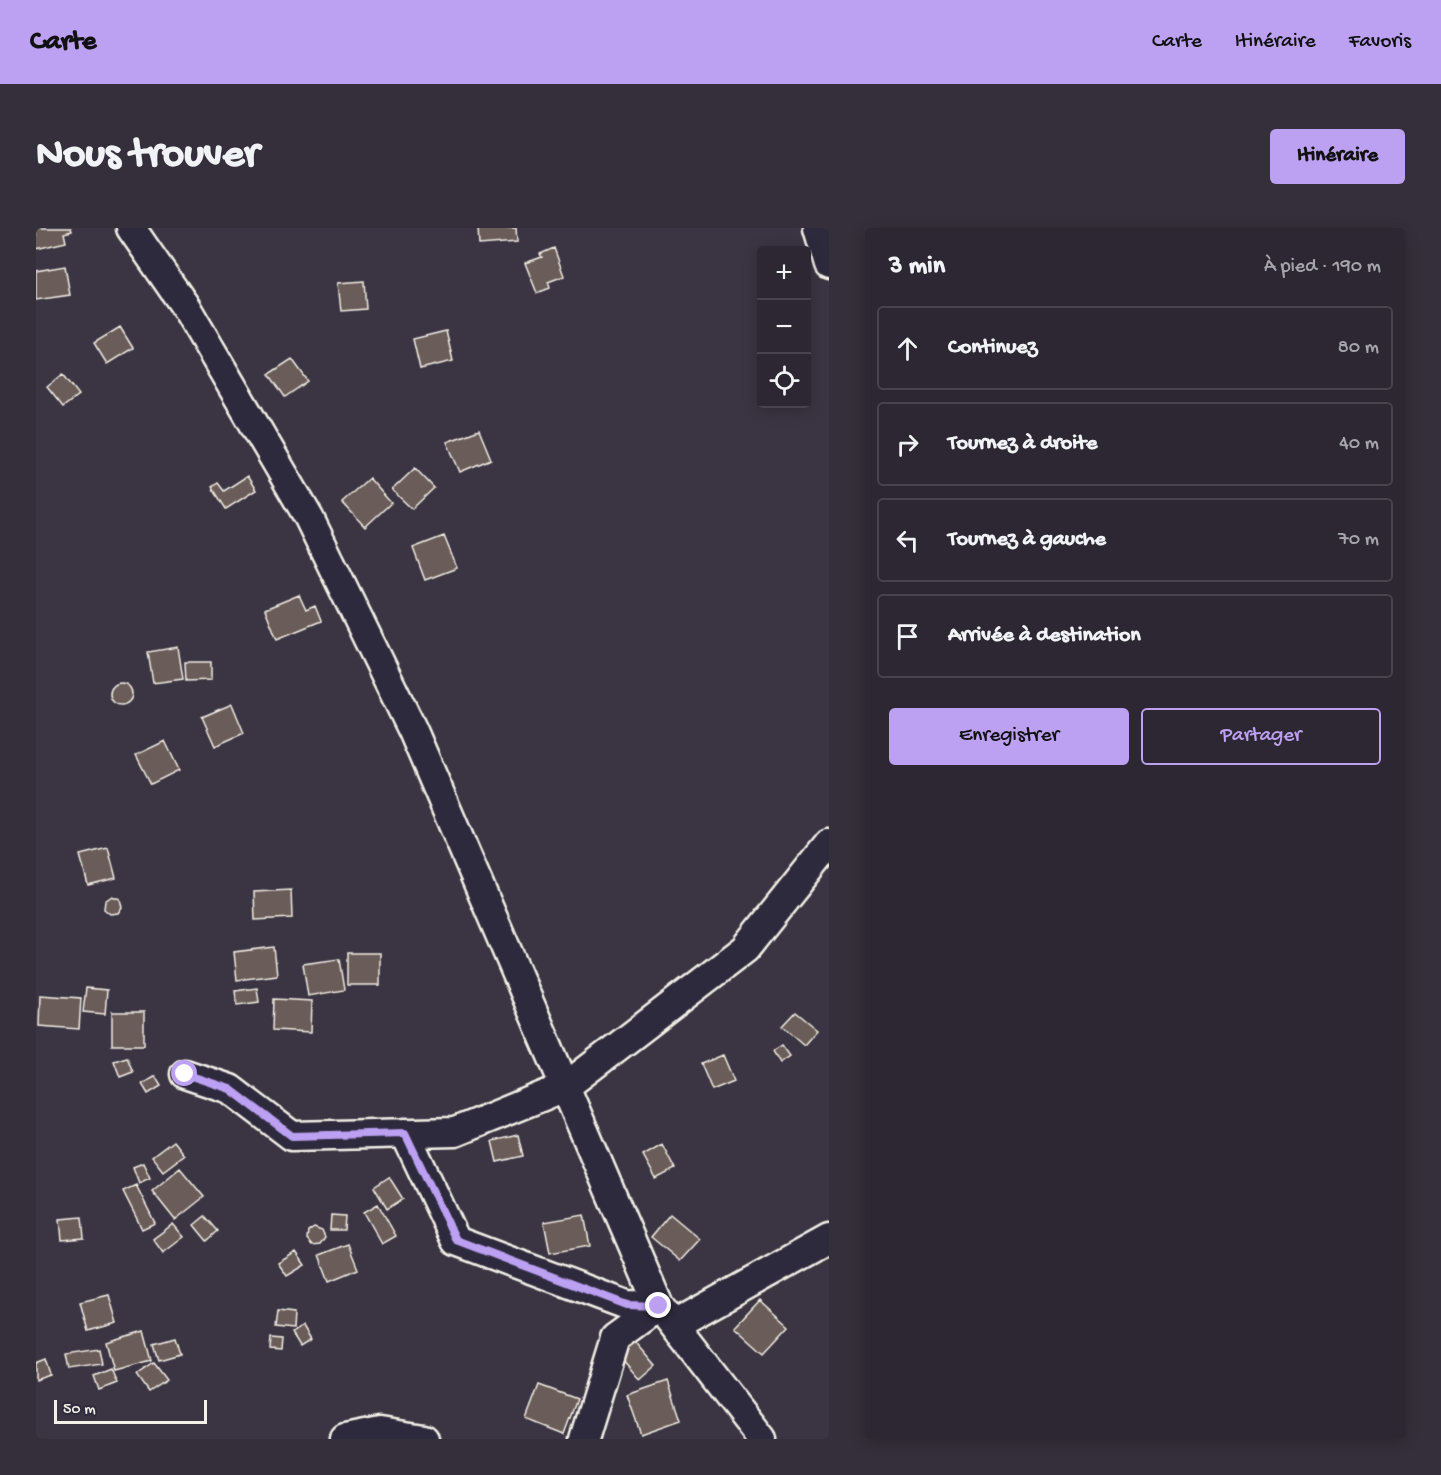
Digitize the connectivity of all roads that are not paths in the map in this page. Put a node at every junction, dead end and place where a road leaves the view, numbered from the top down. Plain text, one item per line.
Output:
1 (131, 228) edge
2 (818, 228) edge
3 (829, 265) edge
4 (829, 844) edge
5 (185, 1074) dead end
6 (565, 1087) junction
7 (405, 1133) junction
8 (829, 1239) edge
9 (666, 1316) junction
10 (345, 1439) edge
11 (424, 1439) edge
12 (584, 1439) edge
13 (762, 1439) edge

1 - 6 street
2 - 3 street
4 - 6 street
5 - 7 street
6 - 7 street
6 - 9 street
7 - 9 street
8 - 9 street
9 - 12 street
9 - 13 street
10 - 11 street

